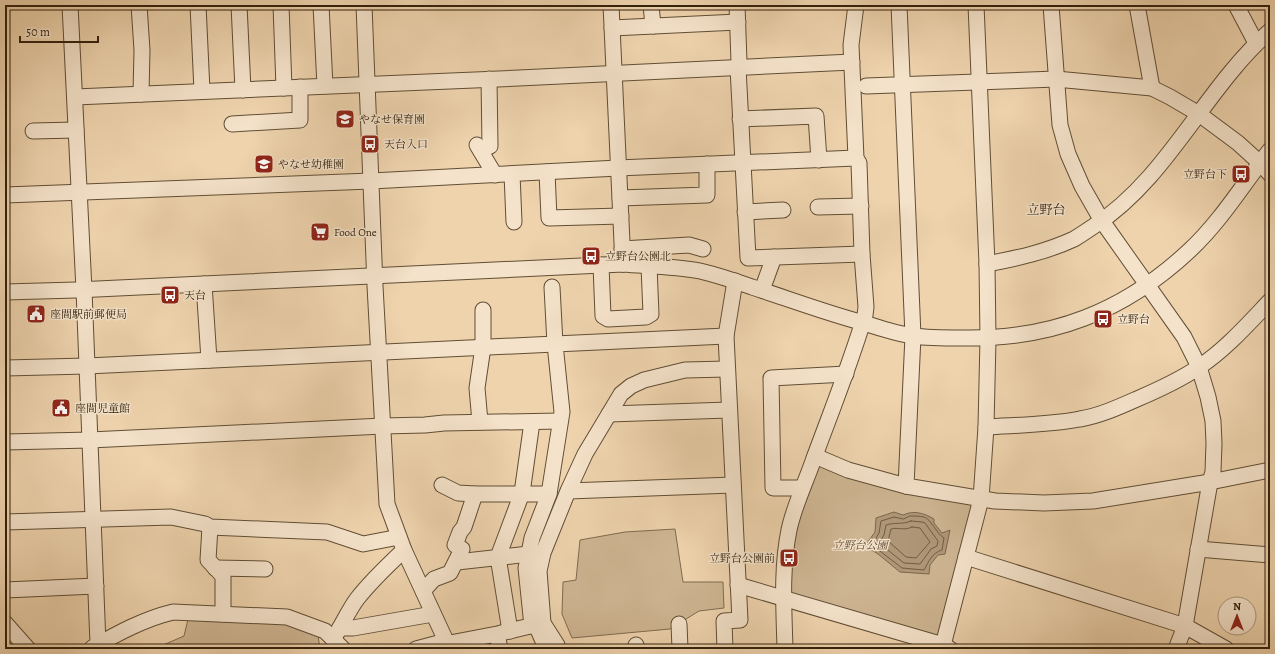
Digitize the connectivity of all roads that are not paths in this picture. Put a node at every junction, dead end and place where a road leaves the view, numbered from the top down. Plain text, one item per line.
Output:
1 (70, 5) edge
2 (139, 5) edge
3 (198, 5) edge
4 (239, 5) edge
5 (281, 5) edge
6 (321, 5) edge
7 (364, 5) edge
8 (611, 5) edge
9 (652, 5) edge
10 (737, 5) edge
11 (856, 5) edge
12 (899, 5) edge
13 (976, 5) edge
14 (1051, 5) edge
15 (1137, 5) edge
16 (1236, 5) edge
17 (738, 22) junction
18 (652, 26) junction
19 (612, 28) junction
20 (1270, 31) edge
21 (1256, 43) junction
22 (852, 62) junction
23 (738, 68) junction
24 (614, 74) junction
25 (489, 79) junction
26 (1056, 79) junction
27 (980, 82) junction
28 (368, 84) junction
29 (902, 84) junction
30 (325, 86) junction
31 (866, 86) dead end
32 (300, 87) junction
33 (284, 88) junction
34 (1152, 88) junction
35 (243, 90) junction
36 (202, 91) junction
37 (141, 94) junction
38 (75, 97) junction
39 (1199, 114) junction
40 (740, 119) junction
41 (232, 124) dead end
42 (76, 130) junction
43 (32, 131) dead end
44 (1270, 150) edge
45 (856, 158) junction
46 (819, 160) junction
47 (743, 163) junction
48 (1260, 163) junction
49 (707, 164) junction
50 (618, 168) junction
51 (547, 172) junction
52 (495, 174) junction
53 (512, 174) junction
54 (1270, 174) edge
55 (371, 181) junction
56 (79, 192) junction
57 (5, 195) edge
58 (620, 198) junction
59 (861, 206) junction
60 (818, 207) dead end
61 (783, 210) dead end
62 (745, 212) junction
63 (620, 216) junction
64 (1102, 221) junction
65 (514, 222) dead end
66 (622, 249) junction
67 (703, 249) dead end
68 (862, 254) junction
69 (774, 257) junction
70 (623, 264) junction
71 (987, 264) junction
72 (601, 265) junction
73 (649, 266) junction
74 (375, 276) junction
75 (735, 281) junction
76 (204, 284) junction
77 (1148, 286) junction
78 (552, 287) dead end
79 (84, 290) junction
80 (762, 290) junction
81 (5, 292) edge
82 (1270, 301) edge
83 (483, 310) dead end
84 (863, 323) junction
85 (726, 336) junction
86 (913, 336) junction
87 (988, 339) junction
88 (555, 344) junction
89 (483, 347) junction
90 (378, 352) junction
91 (209, 360) junction
92 (87, 366) junction
93 (1199, 367) junction
94 (5, 368) edge
95 (727, 369) junction
96 (846, 374) junction
97 (729, 410) junction
98 (609, 414) junction
99 (560, 421) junction
100 (480, 422) junction
101 (532, 422) junction
102 (383, 426) junction
103 (986, 427) junction
104 (90, 440) junction
105 (5, 442) edge
106 (815, 456) junction
107 (1270, 470) edge
108 (1210, 482) junction
109 (442, 485) dead end
110 (733, 485) junction
111 (906, 486) junction
112 (802, 488) junction
113 (568, 491) junction
114 (522, 493) junction
115 (475, 494) junction
116 (549, 494) junction
117 (981, 499) junction
118 (93, 519) junction
119 (5, 522) edge
120 (210, 527) junction
121 (402, 544) junction
122 (1198, 549) junction
123 (528, 554) junction
124 (1270, 555) edge
125 (498, 557) junction
126 (966, 557) junction
127 (456, 562) junction
128 (215, 568) junction
129 (265, 569) dead end
130 (96, 586) junction
131 (738, 586) junction
132 (5, 590) edge
133 (423, 592) junction
134 (784, 598) junction
135 (223, 614) junction
136 (433, 614) junction
137 (5, 624) edge
138 (679, 624) dead end
139 (537, 625) junction
140 (1185, 626) junction
141 (339, 638) edge
142 (503, 638) edge
143 (446, 641) junction
144 (95, 647) edge
145 (945, 648) edge
146 (28, 649) edge
147 (416, 649) edge
148 (544, 649) edge
149 (558, 649) edge
150 (680, 649) edge
151 (725, 649) edge
152 (785, 649) edge
153 (1176, 649) edge
154 (1226, 649) edge

1 - 38 street
2 - 37 street
3 - 36 street
4 - 35 street
5 - 33 street
6 - 30 street
7 - 28 street
8 - 19 street
9 - 18 street
10 - 17 street
11 - 22 street
12 - 29 street
13 - 27 street
14 - 26 street
15 - 34 street
16 - 21 street
17 - 18 street
17 - 23 street
18 - 19 street
19 - 24 street
20 - 21 street
21 - 39 street
22 - 23 street
22 - 45 street
23 - 24 street
23 - 40 street
24 - 25 street
24 - 50 street
25 - 28 street
25 - 52 street
26 - 27 street
26 - 34 street
26 - 64 street
27 - 29 street
27 - 71 street
28 - 30 street
28 - 55 street
29 - 31 street
29 - 86 street
30 - 32 street
32 - 33 street
32 - 41 street
33 - 35 street
34 - 39 street
35 - 36 street
36 - 37 street
37 - 38 street
38 - 42 street
39 - 48 street
39 - 64 street
40 - 46 street
40 - 47 street
42 - 43 street
42 - 56 street
44 - 48 street
45 - 46 street
45 - 59 street
46 - 47 street
47 - 49 street
47 - 62 street
48 - 54 street
48 - 77 street
49 - 50 street
49 - 58 street
50 - 51 street
50 - 58 street
51 - 53 street
51 - 63 street
52 - 53 street
52 - 55 street
53 - 65 street
55 - 56 street
55 - 74 street
56 - 57 street
56 - 79 street
58 - 63 street
59 - 60 street
59 - 68 street
61 - 62 street
62 - 69 street
63 - 66 street
64 - 71 street
64 - 77 street
66 - 67 street
66 - 70 street
68 - 69 street
68 - 84 street
69 - 80 street
70 - 72 street
70 - 73 street
71 - 87 street
72 - 73 street
72 - 74 street
73 - 75 street
74 - 76 street
74 - 90 street
75 - 80 street
75 - 85 street
76 - 79 street
76 - 91 street
77 - 87 street
77 - 93 street
78 - 88 street
79 - 81 street
79 - 92 street
80 - 84 street
82 - 93 street
83 - 89 street
84 - 86 street
84 - 96 street
85 - 88 street
85 - 95 street
86 - 87 street
86 - 111 street
87 - 103 street
88 - 89 street
88 - 99 street
89 - 90 street
89 - 100 street
90 - 91 street
90 - 102 street
91 - 92 street
92 - 94 street
92 - 104 street
93 - 103 street
93 - 108 street
95 - 97 street
95 - 98 street
96 - 106 street
96 - 112 street
97 - 98 street
97 - 110 street
98 - 113 street
99 - 101 street
99 - 116 street
100 - 101 street
100 - 102 street
101 - 114 street
102 - 104 street
102 - 121 street
103 - 117 street
104 - 105 street
104 - 118 street
106 - 111 street
106 - 112 street
107 - 108 street
108 - 117 street
108 - 122 street
109 - 115 street
110 - 113 street
110 - 131 street
111 - 117 street
112 - 134 street
113 - 139 street
114 - 115 street
114 - 116 street
114 - 125 street
115 - 127 street
116 - 123 street
117 - 126 street
118 - 119 street
118 - 120 street
118 - 130 street
120 - 121 street
120 - 128 street
121 - 133 street
121 - 141 street
122 - 124 street
122 - 140 street
123 - 125 street
123 - 139 street
125 - 127 street
125 - 142 street
126 - 140 street
126 - 145 street
127 - 133 street
128 - 129 street
128 - 135 street
130 - 132 street
130 - 144 street
131 - 134 street
131 - 151 street
133 - 136 street
134 - 145 street
134 - 152 street
135 - 141 street
135 - 144 street
136 - 141 street
136 - 143 street
137 - 146 street
138 - 150 street
139 - 142 street
139 - 148 street
139 - 149 street
140 - 153 street
140 - 154 street
142 - 143 street
143 - 147 street

